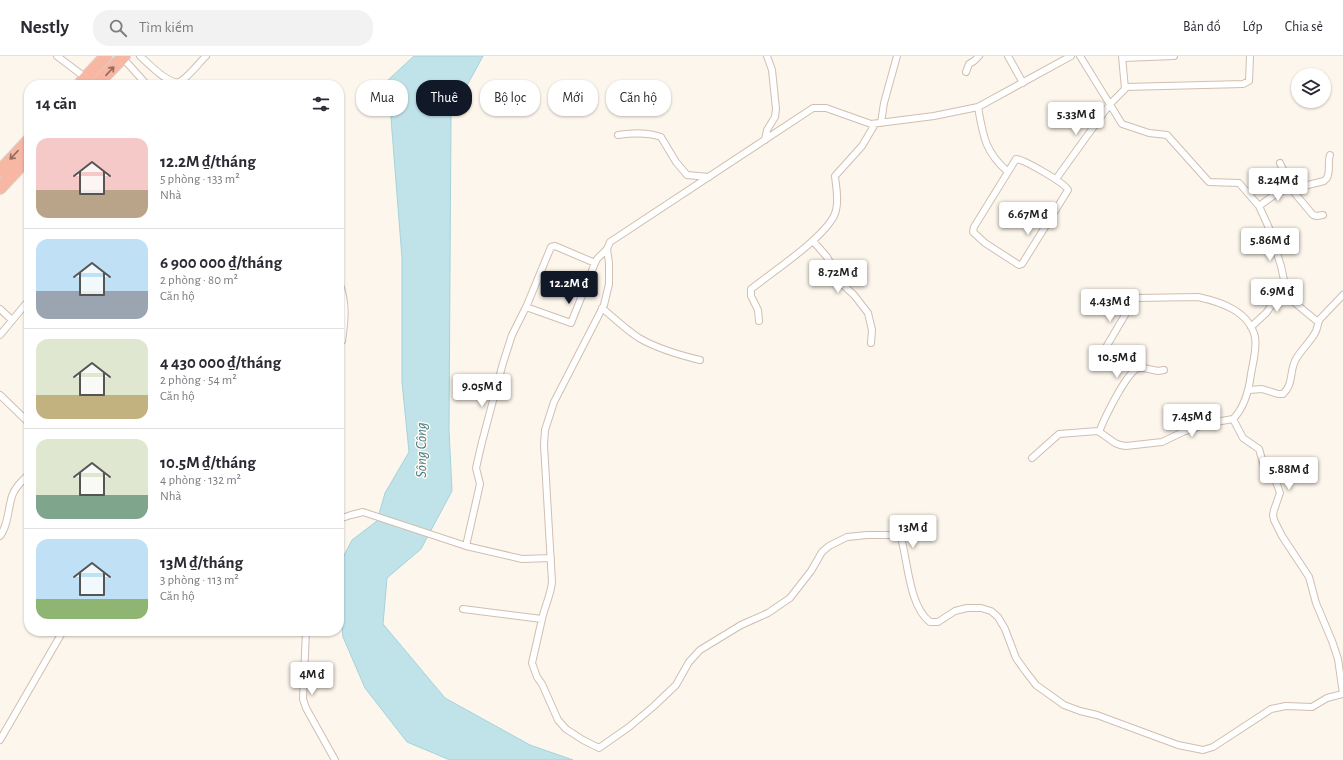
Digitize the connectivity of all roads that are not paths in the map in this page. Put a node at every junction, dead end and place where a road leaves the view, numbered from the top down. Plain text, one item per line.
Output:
1 (57, 56) edge
2 (106, 56) edge
3 (206, 56) edge
4 (767, 56) edge
5 (897, 56) edge
6 (979, 56) edge
7 (1008, 56) edge
8 (1071, 56) edge
9 (1080, 56) edge
10 (1174, 56) edge
11 (1250, 56) edge
12 (123, 57) edge
13 (143, 57) edge
14 (1123, 57) edge
15 (966, 72) dead end
16 (81, 80) edge
17 (85, 80) edge
18 (101, 80) edge
19 (143, 80) edge
20 (167, 80) edge
21 (182, 80) edge
22 (1023, 83) junction
23 (1125, 87) junction
24 (1110, 104) junction
25 (978, 108) junction
26 (878, 123) junction
27 (618, 135) dead end
28 (765, 140) junction
29 (24, 145) edge
30 (1330, 155) dead end
31 (24, 162) edge
32 (1280, 163) dead end
33 (0, 171) edge
34 (1008, 172) junction
35 (709, 177) junction
36 (1056, 179) junction
37 (0, 188) edge
38 (1291, 188) junction
39 (1259, 206) junction
40 (1323, 215) dead end
41 (813, 241) junction
42 (607, 249) junction
43 (595, 263) junction
44 (1285, 284) junction
45 (1343, 295) edge
46 (344, 298) edge
47 (24, 306) edge
48 (526, 307) junction
49 (602, 308) junction
50 (0, 309) edge
51 (12, 320) junction
52 (759, 320) dead end
53 (1318, 322) junction
54 (344, 326) edge
55 (1251, 327) junction
56 (0, 335) edge
57 (871, 343) dead end
58 (1102, 354) dead end
59 (700, 360) dead end
60 (1164, 370) dead end
61 (1249, 390) junction
62 (0, 395) edge
63 (24, 418) edge
64 (1233, 419) junction
65 (1099, 432) junction
66 (1032, 458) dead end
67 (24, 479) edge
68 (344, 517) edge
69 (0, 536) edge
70 (466, 546) junction
71 (551, 558) junction
72 (463, 609) dead end
73 (542, 619) junction
74 (60, 636) edge
75 (306, 636) edge
76 (1343, 694) edge
77 (0, 740) edge
78 (335, 760) edge

1 - 16 street
2 - 17 highway
3 - 21 street
4 - 28 street
5 - 26 street
6 - 15 street
7 - 22 street
8 - 22 street
9 - 24 street
10 - 14 street
11 - 23 street
18 -> 12 highway
12 - 19 street
13 - 20 street
14 - 23 street
22 - 25 street
23 - 24 street
24 - 36 street
24 - 39 street
25 - 26 street
25 - 34 street
26 - 28 street
26 - 41 street
27 - 35 street
28 - 35 street
29 -> 33 highway
30 - 38 street
31 - 37 highway
32 - 38 street
34 - 36 street
34 - 36 street
35 - 42 street
38 - 39 street
38 - 40 street
39 - 44 street
41 - 52 street
41 - 57 street
42 - 43 street
42 - 49 street
43 - 48 street
43 - 48 street
44 - 53 street
44 - 55 street
45 - 53 street
46 - 54 street
47 - 51 street
48 - 70 street
49 - 59 street
49 - 71 street
50 - 51 street
51 - 56 street
53 - 61 street
55 - 58 street
55 - 61 street
60 - 65 street
61 - 64 street
62 - 63 street
64 - 65 street
64 - 76 street
65 - 66 street
67 - 69 street
68 - 70 street
70 - 71 street
71 - 73 street
72 - 73 street
73 - 76 street
74 - 77 street
75 - 78 street

